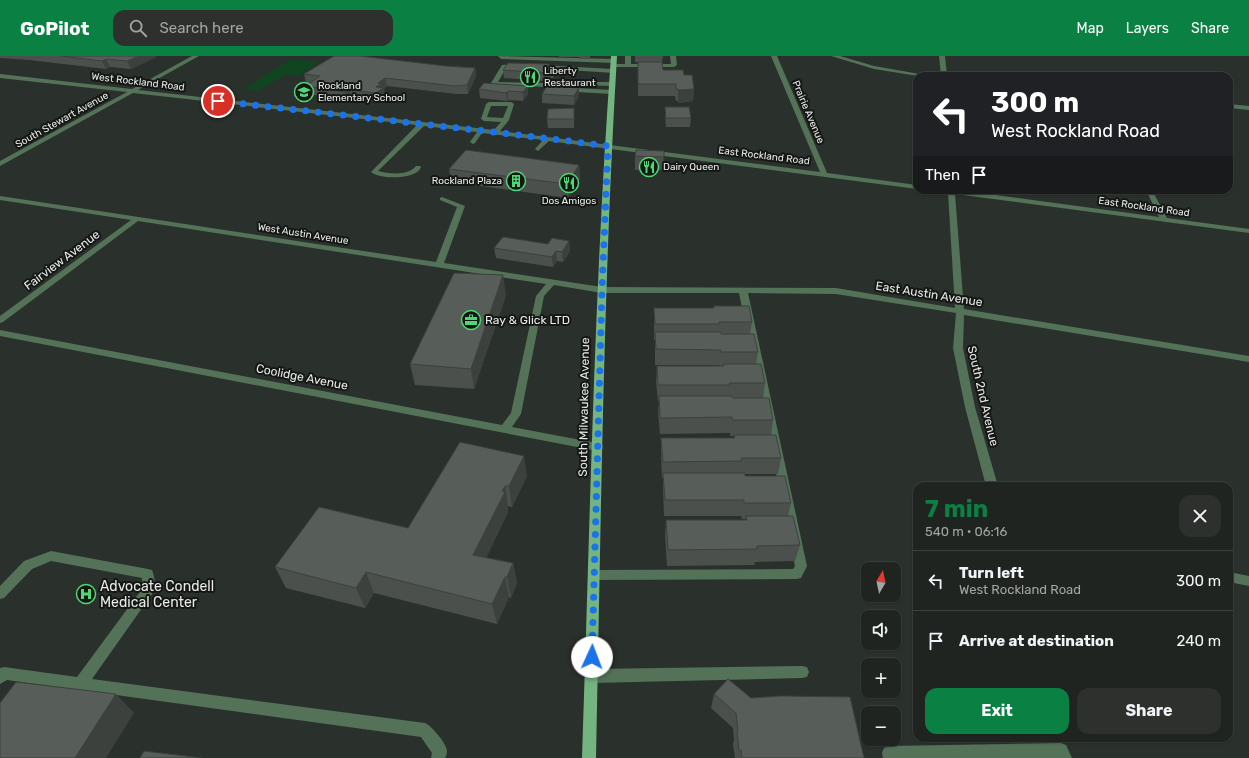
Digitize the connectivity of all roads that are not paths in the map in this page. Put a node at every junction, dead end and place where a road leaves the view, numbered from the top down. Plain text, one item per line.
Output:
1 (196, 56) edge
2 (501, 56) edge
3 (628, 56) edge
4 (673, 56) edge
5 (774, 56) edge
6 (834, 56) edge
7 (942, 56) edge
8 (614, 64) edge
9 (522, 66) edge
10 (628, 66) junction
11 (538, 67) edge
12 (944, 72) edge
13 (913, 74) edge
14 (1, 76) edge
15 (612, 84) junction
16 (546, 85) junction
17 (132, 91) junction
18 (612, 92) junction
19 (1233, 106) edge
20 (1249, 108) edge
21 (506, 120) junction
22 (422, 124) junction
23 (481, 130) junction
24 (496, 132) junction
25 (548, 138) junction
26 (473, 142) dead end
27 (608, 146) junction
28 (538, 149) dead end
29 (0, 164) edge
30 (418, 167) dead end
31 (824, 174) junction
32 (913, 186) edge
33 (948, 194) edge
34 (977, 194) edge
35 (1151, 194) edge
36 (0, 198) edge
37 (442, 199) dead end
38 (137, 219) junction
39 (1164, 220) junction
40 (1249, 231) edge
41 (439, 265) junction
42 (552, 282) junction
43 (602, 290) junction
44 (743, 291) junction
45 (960, 312) junction
46 (0, 320) edge
47 (0, 333) edge
48 (1249, 359) edge
49 (505, 429) junction
50 (598, 447) junction
51 (991, 482) edge
52 (594, 575) junction
53 (1233, 578) edge
54 (1249, 581) edge
55 (0, 594) edge
56 (802, 672) dead end
57 (592, 676) junction
58 (0, 677) edge
59 (80, 684) junction
60 (438, 758) edge
61 (589, 758) edge
62 (890, 758) edge
63 (1065, 758) edge

1 - 17 street, South Stewart Avenue
2 - 8 street
3 - 10 street
4 - 10 street
5 - 31 street, Prairie Avenue
6 - 13 street
7 - 12 street
8 - 10 street
8 - 11 street
8 - 15 main road, South Milwaukee Avenue
9 - 16 street
14 - 17 street, West Rockland Road
15 - 16 street
15 - 18 main road, South Milwaukee Avenue
16 - 18 street
17 - 22 street, West Rockland Road
17 - 29 street, South Stewart Avenue
18 - 27 main road, South Milwaukee Avenue
19 - 20 street
21 - 21 street
21 - 24 street
22 - 23 street, West Rockland Road
22 - 30 street
23 - 24 street, West Rockland Road
23 - 26 street
24 - 25 street, West Rockland Road
25 - 27 street, West Rockland Road
25 - 28 street
27 - 31 street, East Rockland Road
27 - 43 main road, South Milwaukee Avenue
31 - 32 street, East Rockland Road
33 - 45 street, South 2nd Avenue
34 - 39 street, East Rockland Road
35 - 39 street
36 - 38 street, West Austin Avenue
37 - 41 street
38 - 41 street, West Austin Avenue
38 - 46 street, Fairview Avenue
39 - 40 street, East Rockland Road
41 - 42 street, West Austin Avenue
42 - 43 street, West Austin Avenue
42 - 49 street
43 - 44 street, East Austin Avenue
43 - 50 main road, South Milwaukee Avenue
44 - 45 street, East Austin Avenue
44 - 52 street
45 - 48 street, East Austin Avenue
45 - 51 street, South 2nd Avenue
47 - 49 street, Coolidge Avenue
49 - 50 street, Coolidge Avenue
50 - 52 main road, South Milwaukee Avenue
52 - 57 main road, South Milwaukee Avenue
53 - 54 street
55 - 59 street
56 - 57 street
57 - 61 main road, South Milwaukee Avenue
58 - 59 street
59 - 60 street
62 - 63 street

